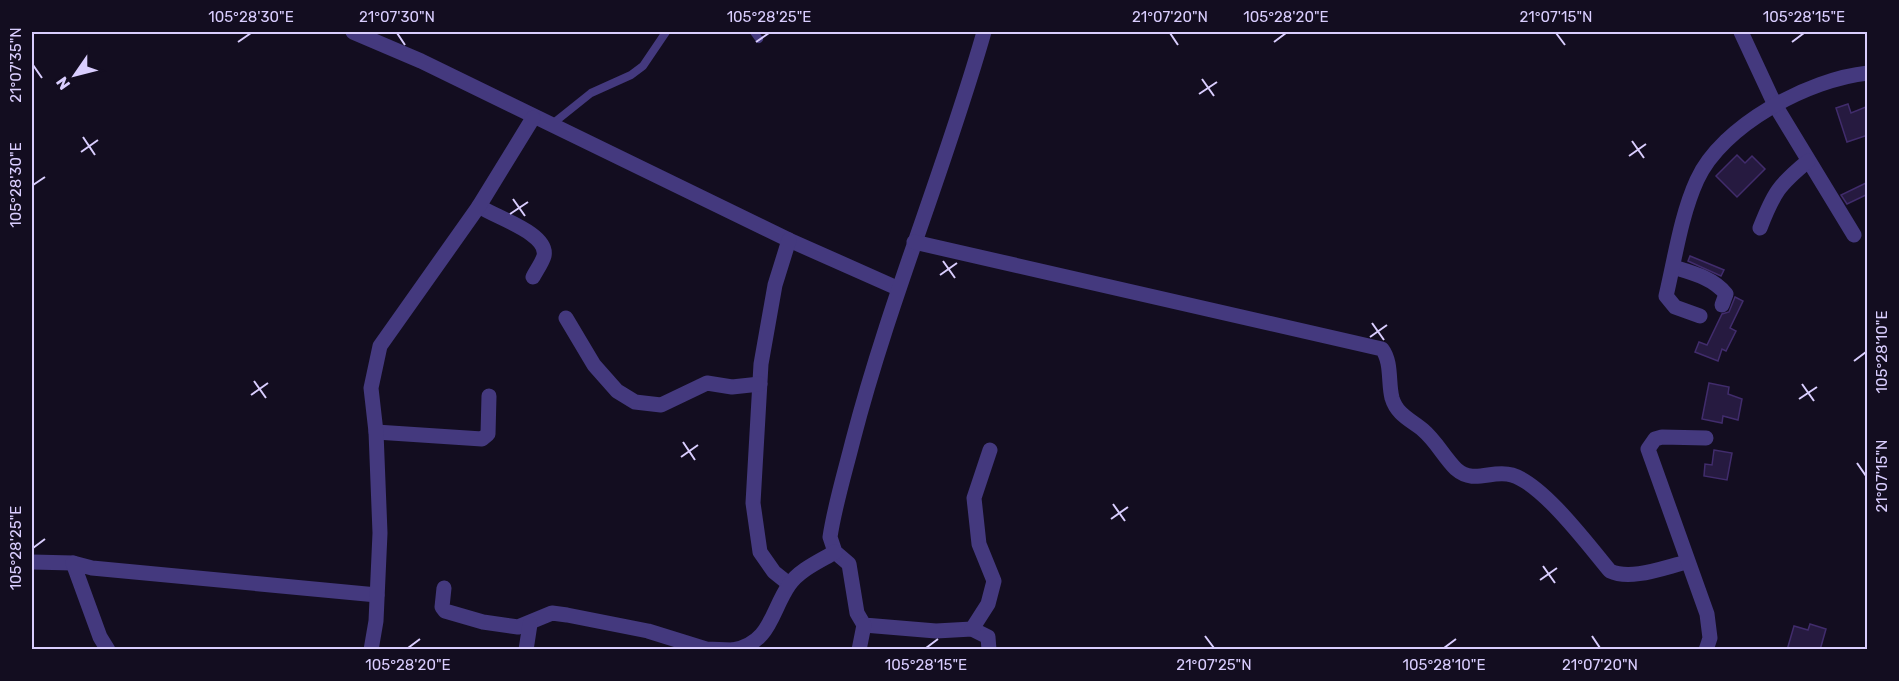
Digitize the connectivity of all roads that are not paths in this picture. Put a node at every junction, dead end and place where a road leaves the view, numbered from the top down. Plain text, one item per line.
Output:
1 (354, 32) edge
2 (666, 32) edge
3 (984, 32) edge
4 (1741, 32) edge
5 (1868, 73) edge
6 (1774, 105) junction
7 (533, 118) junction
8 (550, 126) junction
9 (1808, 161) junction
10 (478, 206) junction
11 (1760, 228) dead end
12 (1854, 235) dead end
13 (789, 240) junction
14 (914, 242) junction
15 (1673, 267) junction
16 (533, 277) dead end
17 (897, 288) junction
18 (1722, 305) dead end
19 (1700, 316) dead end
20 (566, 318) dead end
21 (760, 384) junction
22 (489, 396) dead end
23 (376, 432) junction
24 (1706, 438) dead end
25 (990, 450) dead end
26 (835, 552) junction
27 (32, 562) edge
28 (73, 562) junction
29 (1687, 562) junction
30 (789, 584) junction
31 (444, 588) dead end
32 (377, 595) junction
33 (530, 624) junction
34 (864, 625) junction
35 (972, 629) junction
36 (706, 649) edge
37 (108, 650) edge
38 (371, 650) edge
39 (526, 650) edge
40 (733, 650) edge
41 (859, 650) edge
42 (989, 650) edge
43 (1706, 650) edge

1 - 7 street
2 - 8 lane
3 - 14 street
4 - 6 street
5 - 6 street
6 - 9 street
6 - 15 street
7 - 8 street
7 - 10 street
8 - 13 street
9 - 11 street
9 - 12 street
10 - 16 street
10 - 23 street
13 - 17 street
13 - 21 street
14 - 17 street
14 - 29 street
15 - 18 street
15 - 19 street
17 - 26 street
20 - 21 street
21 - 30 street
22 - 23 street
23 - 32 street
24 - 29 street
25 - 35 street
26 - 30 street
26 - 34 street
27 - 28 street
28 - 32 street
28 - 37 street
29 - 43 street
30 - 40 street
31 - 33 street
32 - 38 street
33 - 36 street
33 - 39 street
34 - 35 street
34 - 41 street
35 - 42 street
36 - 40 street

